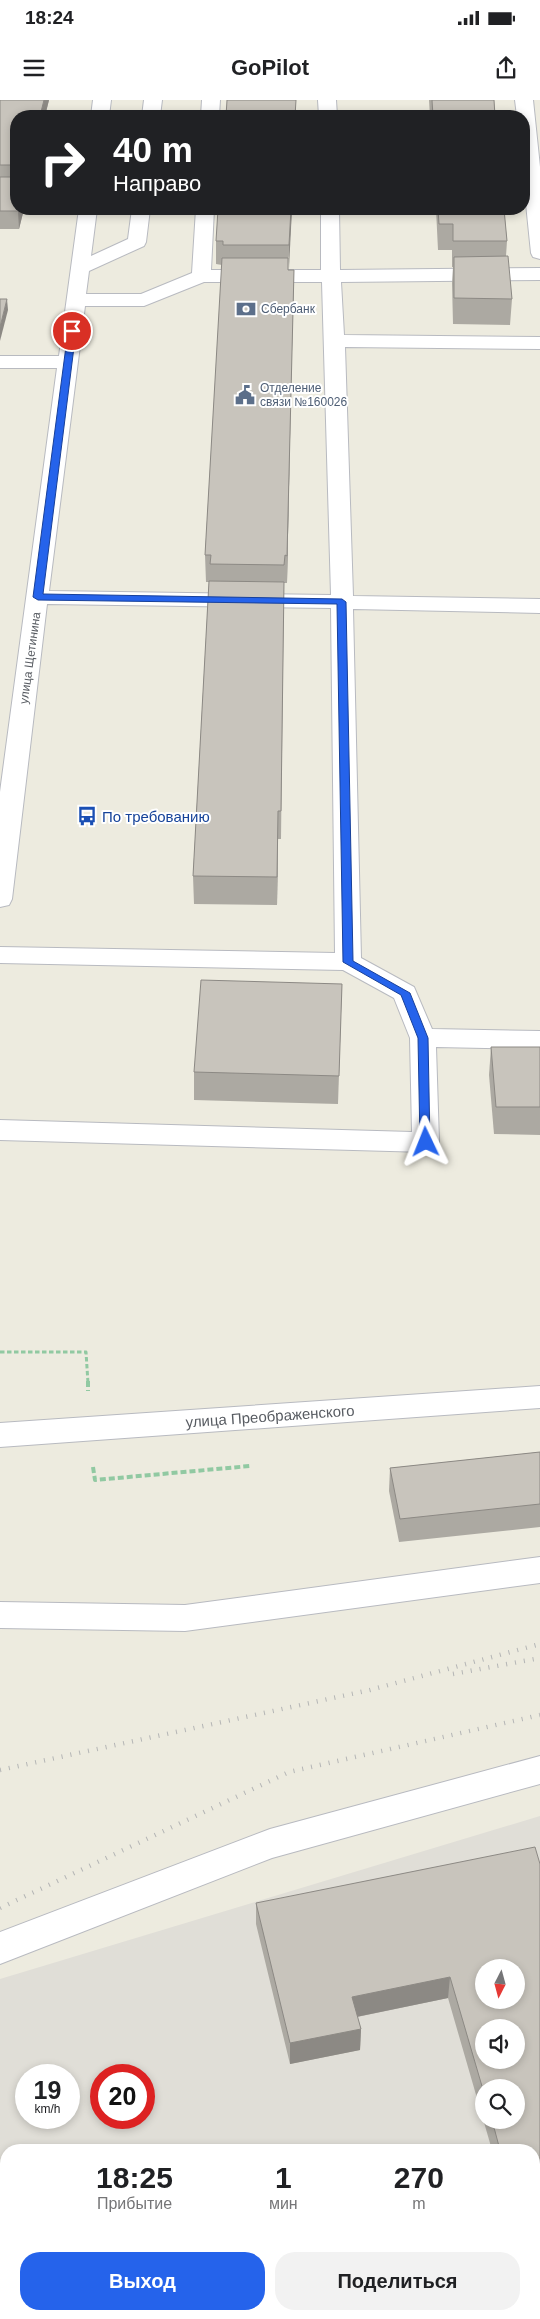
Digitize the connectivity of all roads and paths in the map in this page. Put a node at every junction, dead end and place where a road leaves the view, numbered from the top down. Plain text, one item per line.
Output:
1 (530, 157) edge
2 (87, 215) edge
3 (140, 215) edge
4 (205, 215) edge
5 (330, 215) edge
6 (540, 253) edge
7 (80, 268) junction
8 (540, 274) edge
9 (201, 276) junction
10 (331, 276) junction
11 (76, 300) junction
12 (335, 341) junction
13 (540, 343) edge
14 (0, 362) edge
15 (68, 362) junction
16 (38, 597) junction
17 (342, 602) junction
18 (540, 606) edge
19 (0, 899) edge
20 (0, 955) edge
21 (348, 962) junction
22 (423, 1038) junction
23 (540, 1040) edge
24 (0, 1130) edge
25 (540, 1397) edge
26 (0, 1435) edge
27 (540, 1570) edge
28 (0, 1615) edge
29 (540, 1770) edge
30 (0, 1948) edge

1 - 6 street
2 - 7 street, улица Щетинина
3 - 7 street
4 - 9 street
5 - 10 street
7 - 11 street, улица Щетинина
8 - 10 street
9 - 10 street
9 - 11 street
10 - 12 street
11 - 15 street, улица Щетинина
12 - 13 street
12 - 17 street
14 - 15 street
15 - 16 street, улица Щетинина
16 - 17 street
16 - 19 street, улица Щетинина
17 - 18 street
17 - 21 street
20 - 21 street
21 - 22 street
22 - 23 street
22 - 24 street
25 - 26 street, улица Преображенского
27 - 28 street
29 - 30 street

